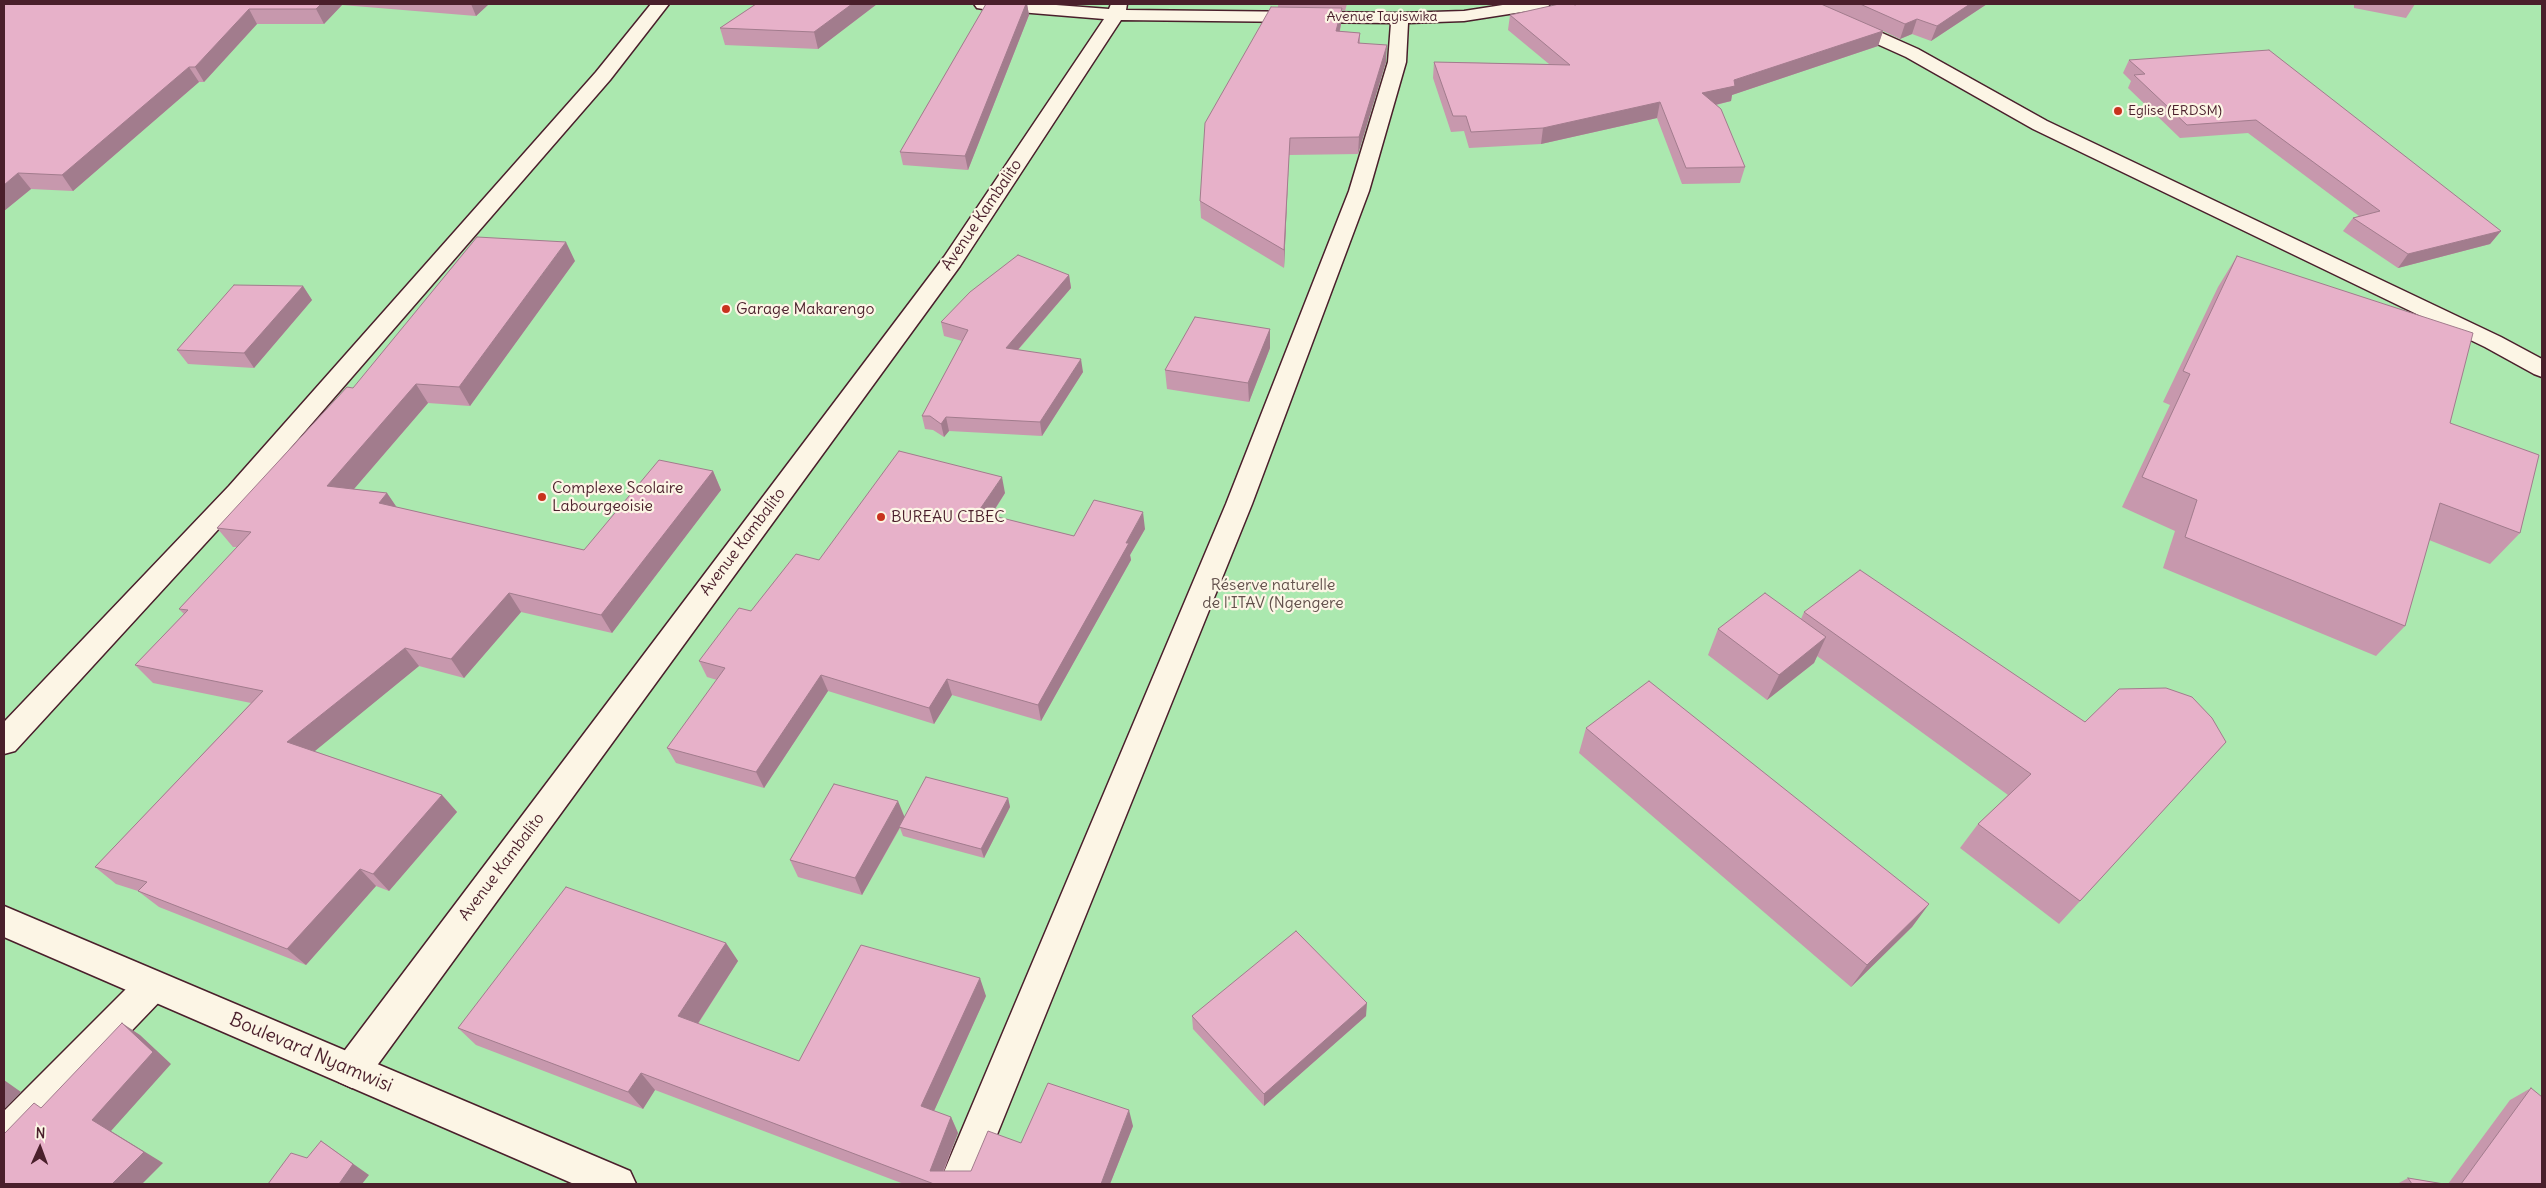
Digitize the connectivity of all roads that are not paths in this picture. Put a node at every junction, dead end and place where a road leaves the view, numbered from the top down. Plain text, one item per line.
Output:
1 (660, 4) edge
2 (983, 4) edge
3 (1540, 4) edge
4 (1804, 4) edge
5 (1118, 9) edge
6 (1400, 18) junction
7 (2542, 369) edge
8 (4, 742) edge
9 (4, 921) edge
10 (152, 986) junction
11 (352, 1070) junction
12 (4, 1138) edge
13 (617, 1184) edge
14 (958, 1184) edge

1 - 8 street
2 - 5 street, Avenue Tayiswika
3 - 6 street, Avenue Tayiswika
4 - 7 street
5 - 6 street, Avenue Tayiswika
5 - 11 street, Avenue Kambalito
6 - 14 street
9 - 10 street, Boulevard Nyamwisi
10 - 11 street, Boulevard Nyamwisi
10 - 12 street
11 - 13 street, Boulevard Nyamwisi

